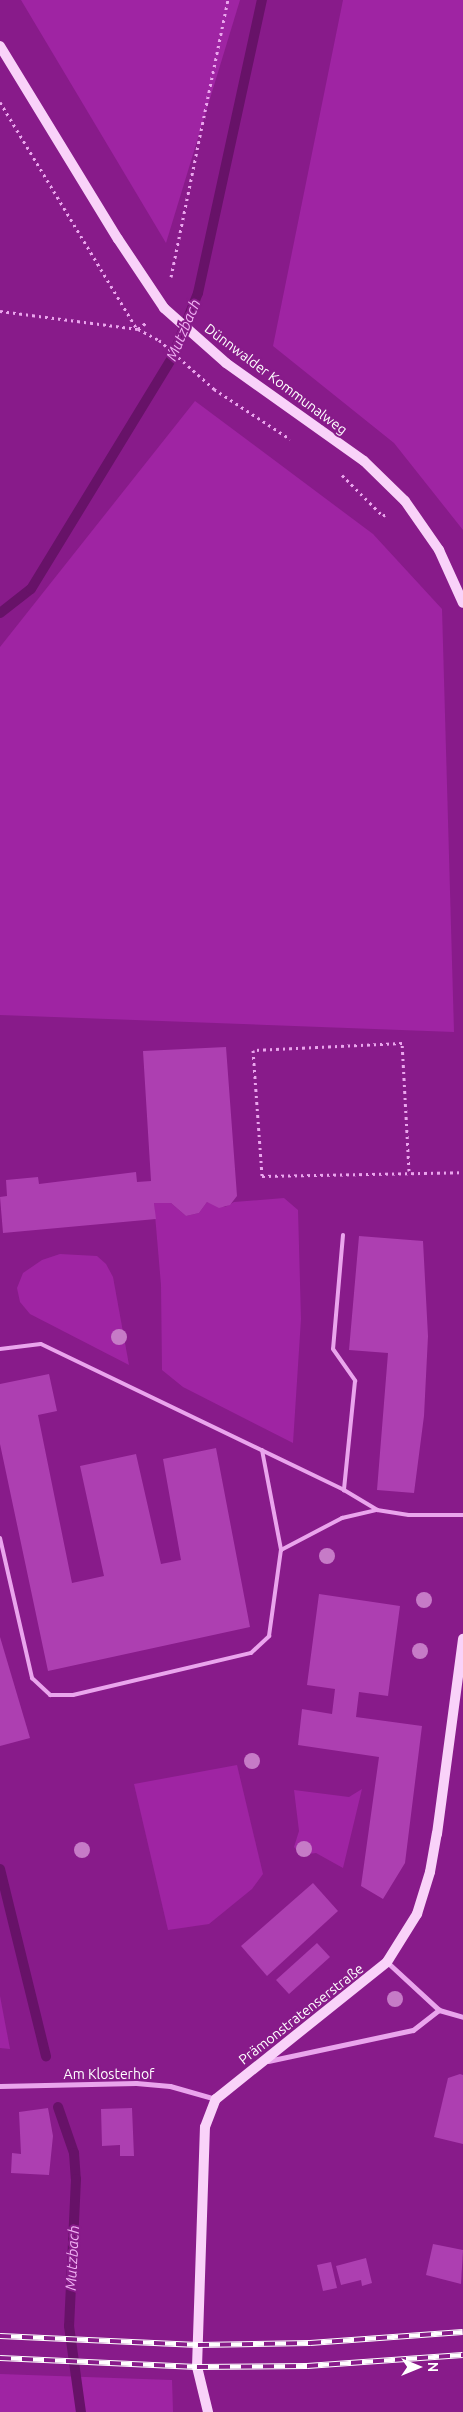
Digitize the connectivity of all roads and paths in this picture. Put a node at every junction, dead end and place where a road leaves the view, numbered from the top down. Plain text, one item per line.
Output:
1 (228, 0) edge
2 (0, 46) edge
3 (0, 102) edge
4 (164, 308) junction
5 (0, 311) edge
6 (138, 329) junction
7 (296, 443) dead end
8 (336, 470) dead end
9 (405, 501) junction
10 (463, 600) edge
11 (409, 1171) junction
12 (463, 1172) edge
13 (343, 1235) dead end
14 (0, 1349) edge
15 (262, 1450) junction
16 (344, 1490) junction
17 (378, 1510) junction
18 (463, 1515) edge
19 (0, 1538) edge
20 (281, 1550) junction
21 (463, 1639) edge
22 (387, 1962) junction
23 (439, 2010) junction
24 (463, 2017) edge
25 (260, 2063) junction
26 (0, 2086) edge
27 (216, 2099) junction
28 (208, 2412) edge

1 - 4 path
2 - 4 main road, Dünnwalder Kommunalweg
3 - 6 path
4 - 9 main road, Dünnwalder Kommunalweg
5 - 6 path
6 - 7 path
8 - 9 path
9 - 10 main road, Dünnwalder Kommunalweg
11 - 11 path
11 - 12 path
13 - 16 lane
14 - 15 lane
15 - 16 lane
15 - 20 lane
16 - 17 lane
17 - 18 lane
17 - 20 lane
19 - 20 lane
21 - 22 main road, Prämonstratenserstraße
22 - 23 street
22 - 25 main road, Prämonstratenserstraße
23 - 24 street
23 - 25 street
25 - 27 main road, Prämonstratenserstraße
26 - 27 street, Am Klosterhof
27 - 28 main road, Prämonstratenserstraße

